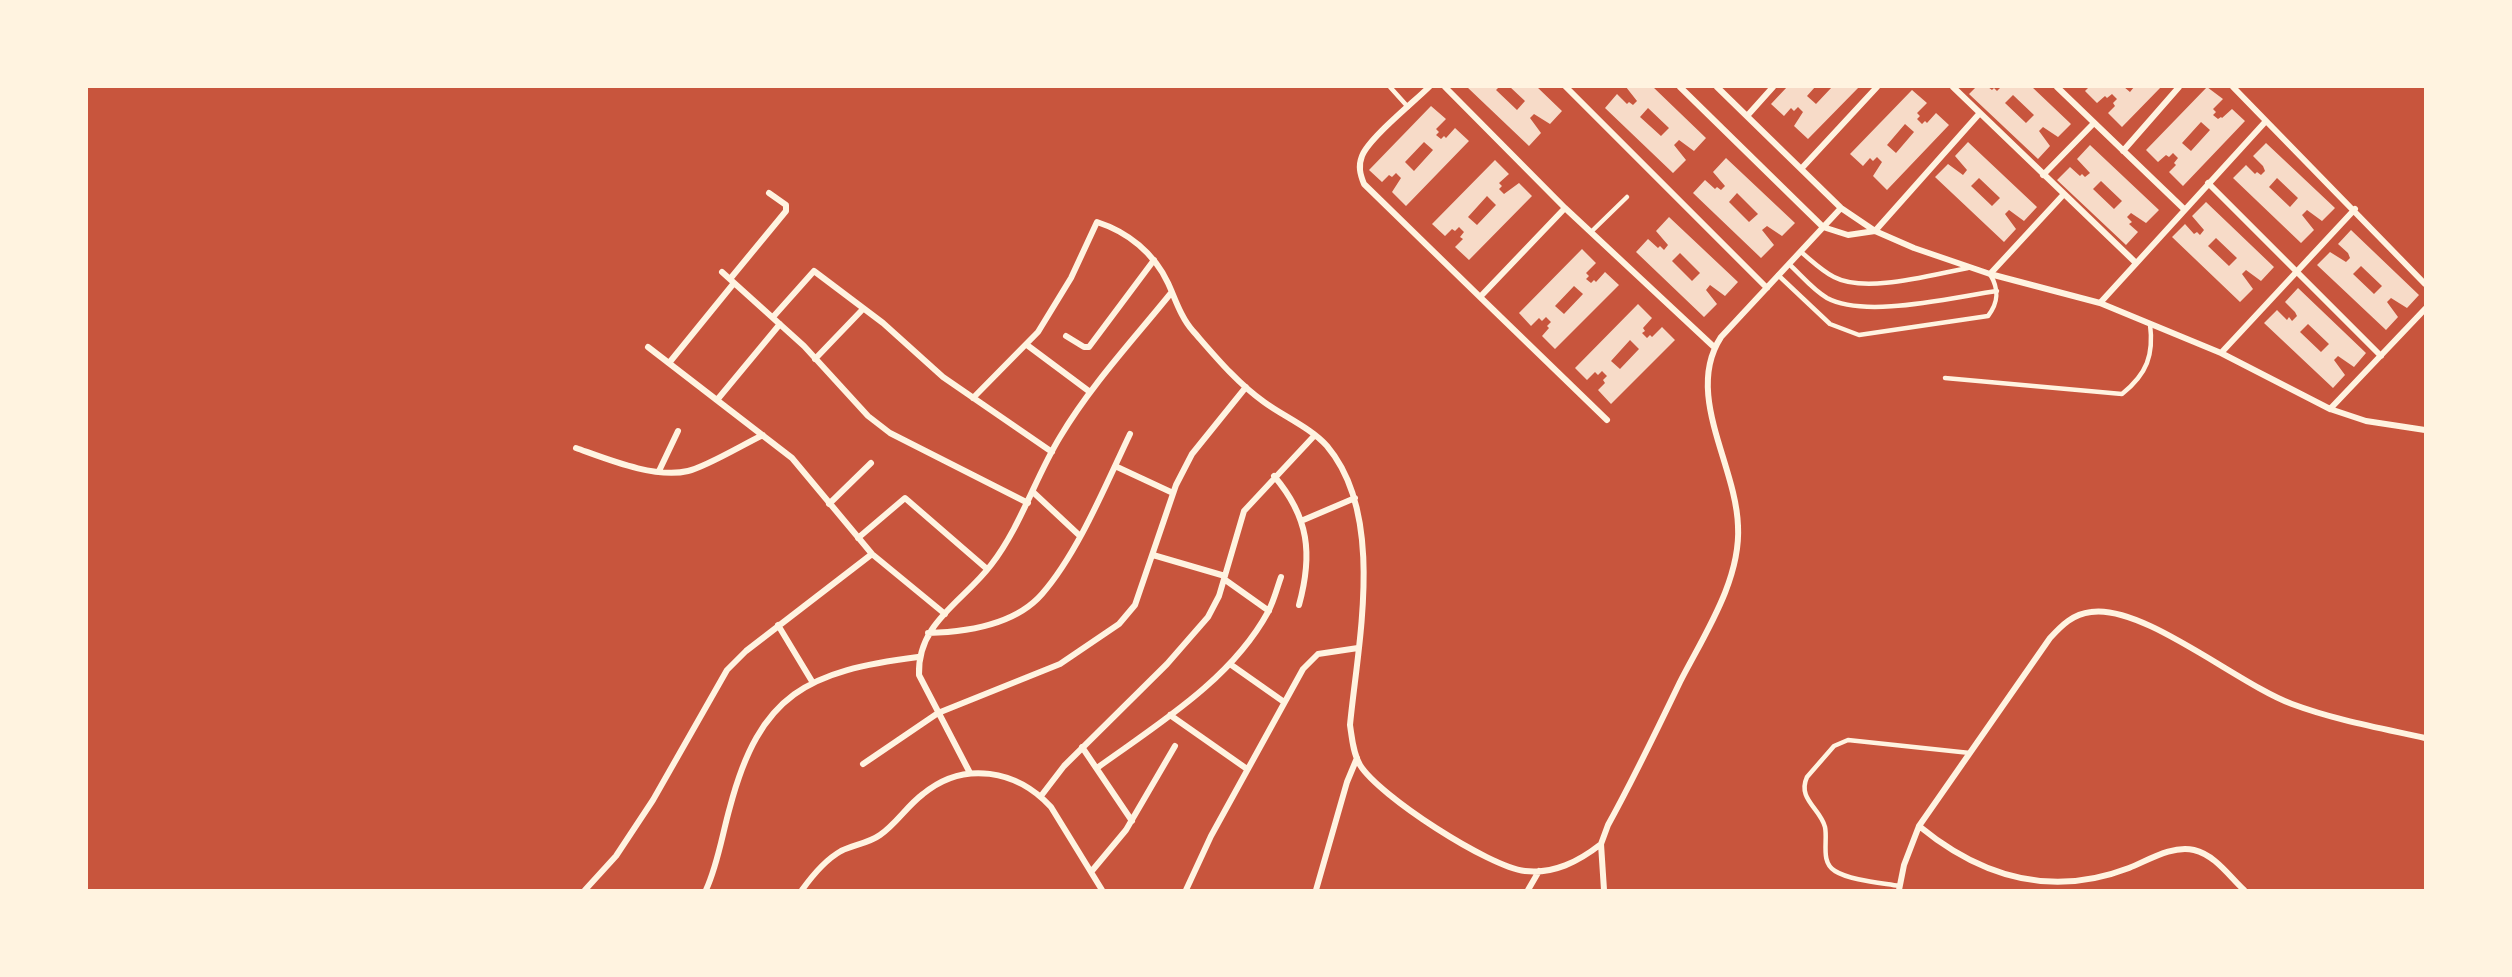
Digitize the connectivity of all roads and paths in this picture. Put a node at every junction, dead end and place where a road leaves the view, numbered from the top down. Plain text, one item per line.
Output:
1 (1390, 87) edge
2 (1429, 87) edge
3 (1444, 87) edge
4 (1566, 87) edge
5 (1680, 87) edge
6 (1717, 87) edge
7 (1773, 87) edge
8 (1877, 87) edge
9 (1953, 87) edge
10 (2057, 87) edge
11 (2068, 87) edge
12 (2179, 87) edge
13 (2233, 87) edge
14 (2063, 93) junction
15 (1408, 107) junction
16 (1979, 114) junction
17 (1747, 116) junction
18 (2266, 121) junction
19 (2094, 123) junction
20 (2123, 151) junction
21 (1801, 169) junction
22 (2043, 175) junction
23 (2208, 183) junction
24 (769, 193) dead end
25 (2064, 195) junction
26 (1627, 197) dead end
27 (1565, 208) junction
28 (1841, 208) junction
29 (2184, 209) junction
30 (2355, 209) junction
31 (1824, 227) junction
32 (1875, 231) junction
33 (1591, 232) junction
34 (1801, 252) junction
35 (1154, 260) junction
36 (2136, 263) junction
37 (1789, 264) junction
38 (1971, 268) junction
39 (722, 272) dead end
40 (2297, 272) junction
41 (1990, 274) junction
42 (1778, 275) junction
43 (732, 281) junction
44 (2425, 284) edge
45 (1767, 288) junction
46 (1997, 291) junction
47 (1171, 293) junction
48 (1480, 297) junction
49 (2100, 303) junction
50 (863, 309) junction
51 (2425, 309) edge
52 (773, 317) junction
53 (780, 324) junction
54 (2150, 324) junction
55 (1066, 336) dead end
56 (1027, 345) junction
57 (648, 347) dead end
58 (1714, 347) junction
59 (2220, 353) junction
60 (2381, 356) junction
61 (815, 359) junction
62 (669, 363) junction
63 (1944, 378) dead end
64 (1246, 387) junction
65 (1090, 392) junction
66 (973, 398) junction
67 (717, 400) junction
68 (2330, 409) junction
69 (1607, 420) dead end
70 (2425, 430) edge
71 (678, 431) dead end
72 (1130, 434) dead end
73 (763, 435) junction
74 (1314, 436) junction
75 (576, 448) dead end
76 (1052, 452) junction
77 (871, 464) dead end
78 (1115, 466) junction
79 (659, 471) junction
80 (1274, 476) junction
81 (1033, 492) junction
82 (1173, 494) junction
83 (1354, 498) junction
84 (1028, 502) junction
85 (829, 504) junction
86 (1301, 521) junction
87 (1080, 536) junction
88 (858, 538) junction
89 (872, 554) junction
90 (1153, 555) junction
91 (987, 569) junction
92 (1225, 577) junction
93 (1281, 577) dead end
94 (1299, 605) dead end
95 (1269, 611) junction
96 (945, 614) junction
97 (778, 625) junction
98 (928, 633) junction
99 (1358, 648) junction
100 (918, 657) junction
101 (1230, 664) junction
102 (813, 683) junction
103 (1284, 702) junction
104 (938, 713) junction
105 (1170, 715) junction
106 (2425, 738) edge
107 (1175, 746) dead end
108 (1082, 747) junction
109 (1970, 753) junction
110 (1357, 758) junction
111 (863, 764) dead end
112 (1097, 768) junction
113 (1247, 769) junction
114 (970, 773) junction
115 (1041, 796) junction
116 (1132, 821) junction
117 (1919, 826) junction
118 (1600, 844) junction
119 (1539, 871) junction
120 (1091, 872) junction
121 (1899, 888) edge
122 (585, 890) edge
123 (706, 890) edge
124 (802, 890) edge
125 (1102, 890) edge
126 (1186, 890) edge
127 (1316, 890) edge
128 (1527, 890) edge
129 (1604, 890) edge
130 (2244, 890) edge

1 - 15 lane
2 - 15 street
3 - 27 street
4 - 45 street
5 - 31 street
6 - 17 street
7 - 17 street
8 - 21 street
9 - 16 street
10 - 14 street
11 - 14 street
12 - 20 street
13 - 18 street
14 - 19 street
15 - 48 street
16 - 22 street
16 - 32 street
17 - 21 street
18 - 23 street
18 - 30 street
19 - 20 street
19 - 22 street
20 - 29 street
21 - 28 street
22 - 25 street
23 - 29 street
23 - 40 street
24 - 43 street
25 - 36 street
25 - 41 street
26 - 33 lane
27 - 33 street
27 - 48 street
28 - 31 street
28 - 32 street
29 - 36 street
30 - 40 street
30 - 44 street
31 - 32 street
31 - 34 street
32 - 38 street
33 - 58 street
34 - 37 street
34 - 38 lane
35 - 47 street
35 - 55 street
35 - 56 street
36 - 49 street
37 - 42 street
37 - 46 lane
38 - 41 street
39 - 43 street
40 - 59 street
40 - 60 street
41 - 46 lane
41 - 49 street
42 - 45 street
42 - 46 lane
43 - 52 street
43 - 62 street
45 - 58 street
47 - 64 street
47 - 65 street
48 - 69 street
49 - 54 street
50 - 52 street
50 - 61 street
50 - 66 street
51 - 60 street
52 - 53 street
53 - 61 street
53 - 67 street
54 - 59 street
54 - 63 lane
56 - 65 street
56 - 66 street
57 - 62 street
58 - 118 street
59 - 68 street
60 - 68 street
61 - 84 street
62 - 67 street
64 - 74 street
64 - 82 street
65 - 76 street
66 - 76 street
67 - 73 street
68 - 70 street
71 - 79 street
72 - 78 street
73 - 79 street
73 - 85 street
74 - 80 street
74 - 83 street
75 - 79 street
76 - 81 street
77 - 85 street
78 - 82 street
78 - 87 street
80 - 86 street
80 - 92 street
81 - 84 street
81 - 87 street
82 - 90 street
83 - 86 street
83 - 99 street
84 - 91 street
85 - 88 street
86 - 94 street
87 - 98 street
88 - 89 street
88 - 91 street
89 - 96 street
89 - 97 street
90 - 92 street
90 - 104 street
91 - 96 street
92 - 95 street
92 - 108 street
93 - 95 street
95 - 101 street
96 - 98 street
97 - 102 street
97 - 122 street
98 - 100 street
99 - 103 street
99 - 110 street
100 - 102 street
100 - 104 street
101 - 103 street
101 - 105 street
102 - 123 street
103 - 113 street
104 - 111 street
104 - 114 street
105 - 112 street
105 - 113 street
106 - 109 street
107 - 116 street
108 - 112 street
108 - 115 street
109 - 117 street
109 - 121 lane
110 - 119 street
110 - 127 street
112 - 116 street
113 - 126 street
114 - 115 street
114 - 124 street
115 - 120 street
116 - 120 street
117 - 121 street
117 - 130 street
118 - 119 street
118 - 129 street
119 - 128 street
120 - 125 street

